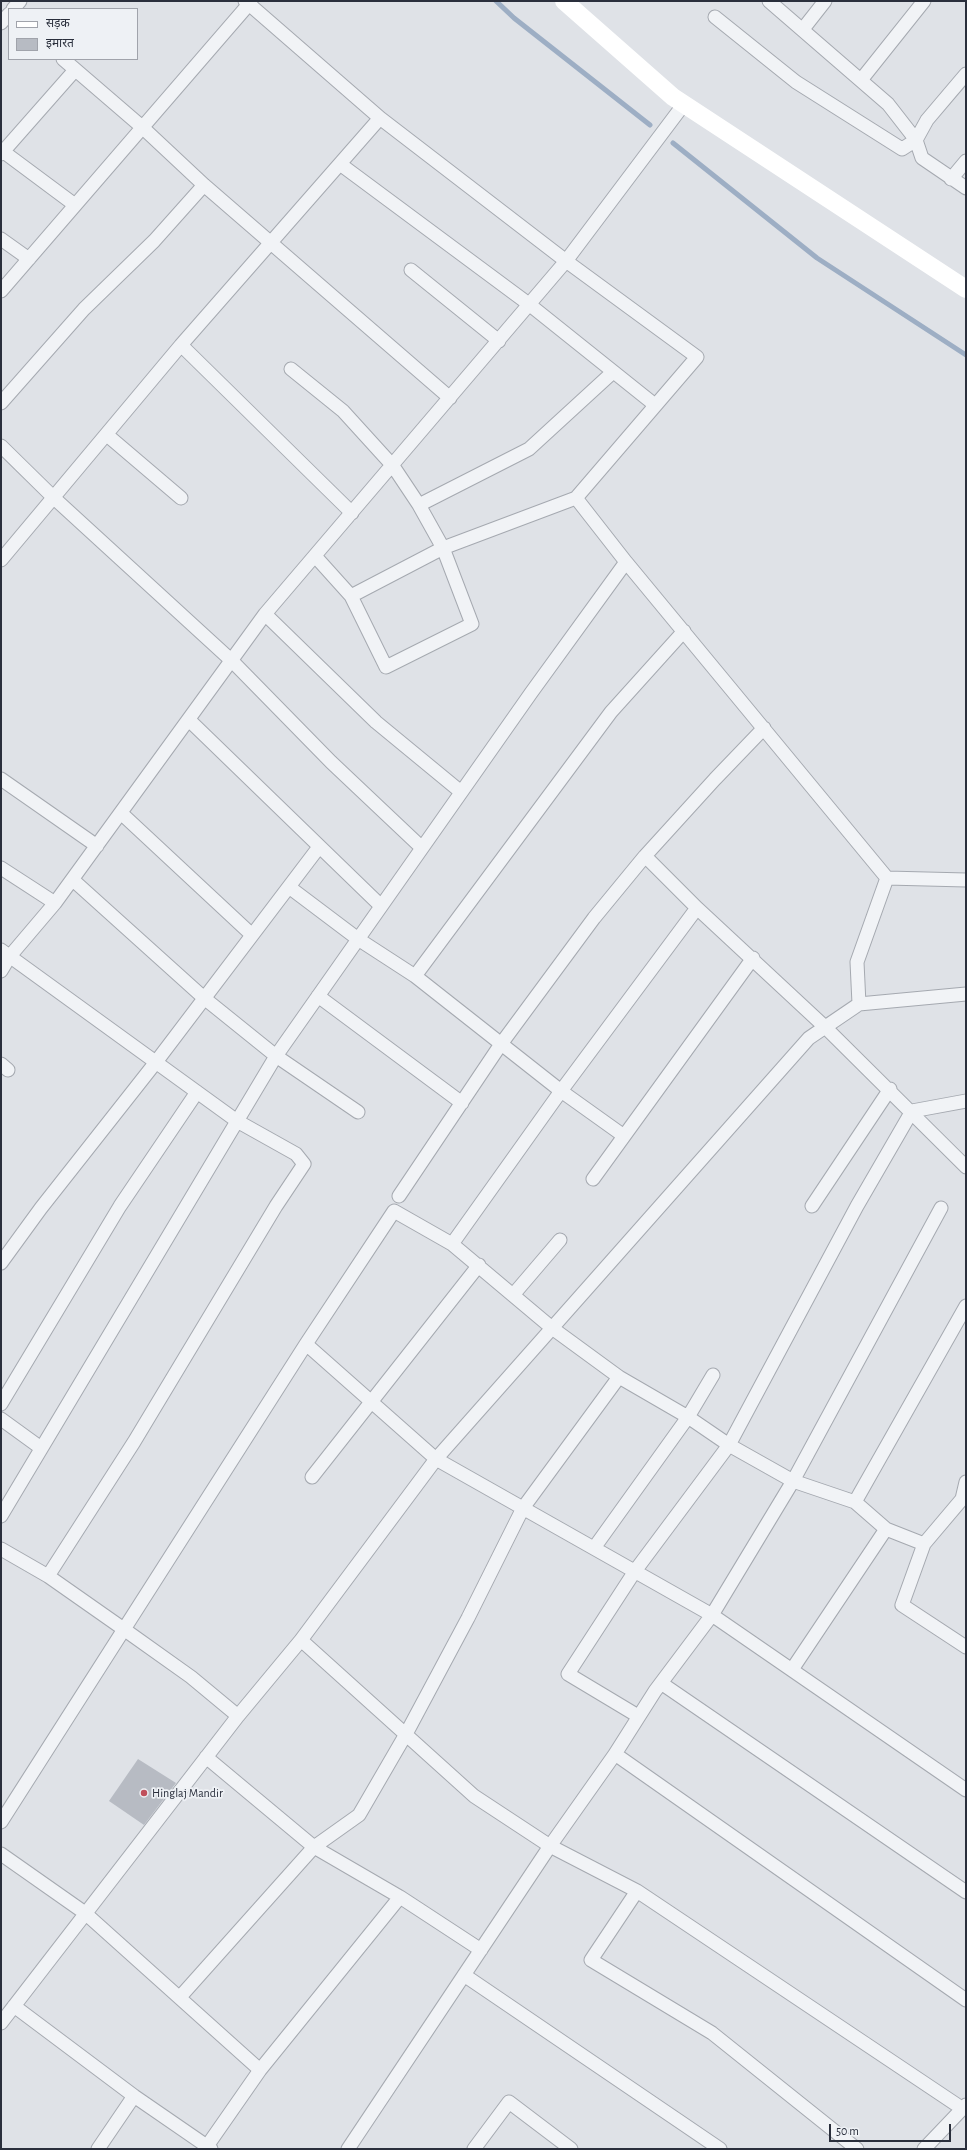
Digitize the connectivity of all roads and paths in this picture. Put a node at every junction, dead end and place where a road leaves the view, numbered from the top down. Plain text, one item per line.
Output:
1 (564, 1) edge
2 (769, 1) edge
3 (825, 1) edge
4 (924, 1) edge
5 (248, 2) edge
6 (8, 14) edge
7 (715, 17) dead end
8 (1, 24) edge
9 (803, 29) junction
10 (64, 60) edge
11 (75, 70) junction
12 (966, 74) edge
13 (861, 80) junction
14 (684, 104) junction
15 (380, 118) junction
16 (142, 127) junction
17 (916, 140) junction
18 (2, 152) edge
19 (966, 161) edge
20 (340, 164) junction
21 (951, 180) junction
22 (204, 185) junction
23 (966, 188) edge
24 (75, 206) junction
25 (1, 239) edge
26 (272, 243) junction
27 (29, 259) junction
28 (566, 262) junction
29 (412, 270) dead end
30 (966, 289) edge
31 (1, 291) edge
32 (530, 305) junction
33 (499, 341) junction
34 (182, 345) junction
35 (291, 369) dead end
36 (613, 372) junction
37 (450, 398) junction
38 (1, 403) edge
39 (655, 406) junction
40 (106, 435) junction
41 (1, 446) edge
42 (393, 466) junction
43 (54, 498) junction
44 (180, 498) dead end
45 (576, 498) junction
46 (419, 505) junction
47 (352, 513) junction
48 (443, 548) junction
49 (315, 556) junction
50 (1, 560) edge
51 (626, 562) junction
52 (351, 596) junction
53 (266, 614) junction
54 (684, 632) junction
55 (232, 661) junction
56 (189, 720) junction
57 (764, 728) junction
58 (1, 779) edge
59 (461, 792) junction
60 (121, 813) junction
61 (97, 846) junction
62 (319, 847) junction
63 (422, 848) junction
64 (645, 856) junction
65 (1, 868) edge
66 (887, 878) junction
67 (72, 880) junction
68 (966, 880) edge
69 (289, 887) junction
70 (55, 903) junction
71 (381, 906) junction
72 (696, 908) junction
73 (252, 935) junction
74 (358, 939) junction
75 (6, 953) edge
76 (753, 958) junction
77 (1, 971) edge
78 (415, 976) junction
79 (966, 994) edge
80 (318, 996) junction
81 (204, 998) junction
82 (859, 1004) junction
83 (825, 1027) junction
84 (501, 1044) junction
85 (276, 1056) junction
86 (156, 1062) junction
87 (890, 1089) junction
88 (561, 1091) junction
89 (197, 1092) junction
90 (966, 1101) edge
91 (462, 1103) junction
92 (912, 1111) junction
93 (358, 1112) dead end
94 (237, 1121) junction
95 (624, 1136) junction
96 (966, 1167) edge
97 (593, 1179) dead end
98 (400, 1196) dead end
99 (812, 1206) dead end
100 (941, 1208) dead end
101 (560, 1240) dead end
102 (452, 1244) junction
103 (1, 1263) edge
104 (479, 1265) junction
105 (513, 1295) junction
106 (966, 1306) edge
107 (552, 1328) junction
108 (306, 1344) junction
109 (713, 1375) dead end
110 (619, 1377) junction
111 (372, 1400) junction
112 (1, 1404) edge
113 (688, 1417) junction
114 (1, 1419) edge
115 (729, 1445) junction
116 (41, 1448) junction
117 (436, 1459) junction
118 (312, 1477) dead end
119 (793, 1481) junction
120 (966, 1482) edge
121 (964, 1500) edge
122 (856, 1502) junction
123 (523, 1508) junction
124 (1, 1516) edge
125 (886, 1529) junction
126 (924, 1544) junction
127 (594, 1548) junction
128 (1, 1549) edge
129 (635, 1571) junction
130 (48, 1576) junction
131 (712, 1615) junction
132 (125, 1630) junction
133 (302, 1640) junction
134 (966, 1648) edge
135 (795, 1665) dead end
136 (661, 1683) junction
137 (238, 1716) junction
138 (638, 1716) junction
139 (406, 1734) junction
140 (615, 1754) junction
141 (206, 1757) junction
142 (966, 1790) edge
143 (1, 1822) edge
144 (550, 1846) junction
145 (314, 1847) junction
146 (1, 1854) edge
147 (637, 1891) junction
148 (966, 1892) edge
149 (400, 1897) junction
150 (86, 1913) junction
151 (481, 1950) junction
152 (464, 1975) junction
153 (180, 1997) junction
154 (966, 2000) edge
155 (14, 2006) junction
156 (1, 2023) edge
157 (260, 2070) junction
158 (134, 2096) junction
159 (964, 2107) edge
160 (207, 2148) edge
161 (98, 2149) edge
162 (348, 2149) edge
163 (474, 2149) edge
164 (571, 2149) edge
165 (720, 2149) edge
166 (858, 2149) edge
167 (924, 2149) edge

1 - 14 street
2 - 9 street
3 - 9 street
4 - 13 street
5 - 15 street
5 - 16 street
6 - 8 street
7 - 17 street
9 - 13 street
10 - 11 street
11 - 16 street
11 - 18 street
12 - 17 street
13 - 17 street
14 - 28 street
14 - 30 street
15 - 20 street
15 - 28 street
16 - 22 street
16 - 24 street
17 - 21 street
18 - 24 street
19 - 21 street
20 - 26 street
20 - 32 street
21 - 23 street
22 - 26 street
22 - 38 street
24 - 27 street
25 - 27 street
26 - 34 street
26 - 37 street
27 - 31 street
28 - 32 street
28 - 39 street
29 - 33 street
32 - 33 street
32 - 36 street
33 - 37 street
34 - 40 street
34 - 47 street
35 - 42 street
36 - 39 street
36 - 46 street
37 - 42 street
39 - 45 street
40 - 43 street
40 - 44 street
41 - 43 street
42 - 46 street
42 - 47 street
43 - 50 street
43 - 55 street
45 - 48 street
45 - 51 street
46 - 48 street
47 - 49 street
48 - 52 street
48 - 52 street
49 - 52 street
49 - 53 street
51 - 54 street
51 - 59 street
53 - 55 street
53 - 59 street
54 - 57 street
54 - 78 street
55 - 56 street
55 - 63 street
56 - 60 street
56 - 62 street
57 - 64 street
57 - 66 street
58 - 61 street
59 - 63 street
60 - 61 street
60 - 73 street
61 - 67 street
62 - 69 street
62 - 71 street
63 - 71 street
64 - 72 street
64 - 84 street
65 - 70 street
66 - 68 street
66 - 82 street
67 - 70 street
67 - 81 street
69 - 73 street
69 - 74 street
70 - 75 street
71 - 74 street
72 - 76 street
72 - 88 street
73 - 81 street
74 - 78 street
74 - 80 street
75 - 77 street
75 - 86 street
76 - 83 street
76 - 95 street
78 - 84 street
79 - 82 street
80 - 85 street
80 - 91 street
81 - 85 street
81 - 86 street
82 - 83 street
83 - 87 street
83 - 107 street
84 - 88 street
84 - 91 street
85 - 93 street
85 - 94 street
86 - 89 street
86 - 103 street
87 - 92 street
87 - 99 street
88 - 95 street
88 - 102 street
89 - 94 street
89 - 112 street
90 - 92 street
91 - 98 street
92 - 96 street
92 - 115 street
94 - 116 street
94 - 130 street
95 - 97 street
100 - 119 street
101 - 105 street
102 - 104 street
102 - 108 street
104 - 105 street
104 - 111 street
105 - 107 street
106 - 122 street
107 - 110 street
107 - 117 street
108 - 111 street
108 - 132 street
109 - 113 street
110 - 113 street
110 - 123 street
111 - 117 street
111 - 118 street
113 - 115 street
113 - 127 street
114 - 116 street
115 - 119 street
115 - 129 street
116 - 124 street
117 - 123 street
117 - 133 street
119 - 122 street
119 - 131 street
120 - 121 street
121 - 126 street
122 - 125 street
123 - 127 street
123 - 139 street
125 - 126 street
125 - 135 street
126 - 134 street
127 - 129 street
128 - 130 street
129 - 131 street
129 - 138 street
130 - 132 street
131 - 136 street
131 - 142 street
132 - 137 street
132 - 143 street
133 - 137 street
133 - 139 street
136 - 138 street
136 - 148 street
137 - 141 street
138 - 140 street
139 - 144 street
139 - 145 street
140 - 144 street
140 - 154 street
141 - 145 street
141 - 150 street
144 - 147 street
144 - 151 street
145 - 149 street
145 - 153 street
146 - 150 street
147 - 159 street
147 - 166 street
149 - 151 street
149 - 157 street
150 - 153 street
150 - 155 street
151 - 152 street
152 - 162 street
152 - 165 street
153 - 157 street
155 - 156 street
155 - 158 street
157 - 160 street
158 - 160 street
158 - 161 street
159 - 167 street
163 - 164 street

